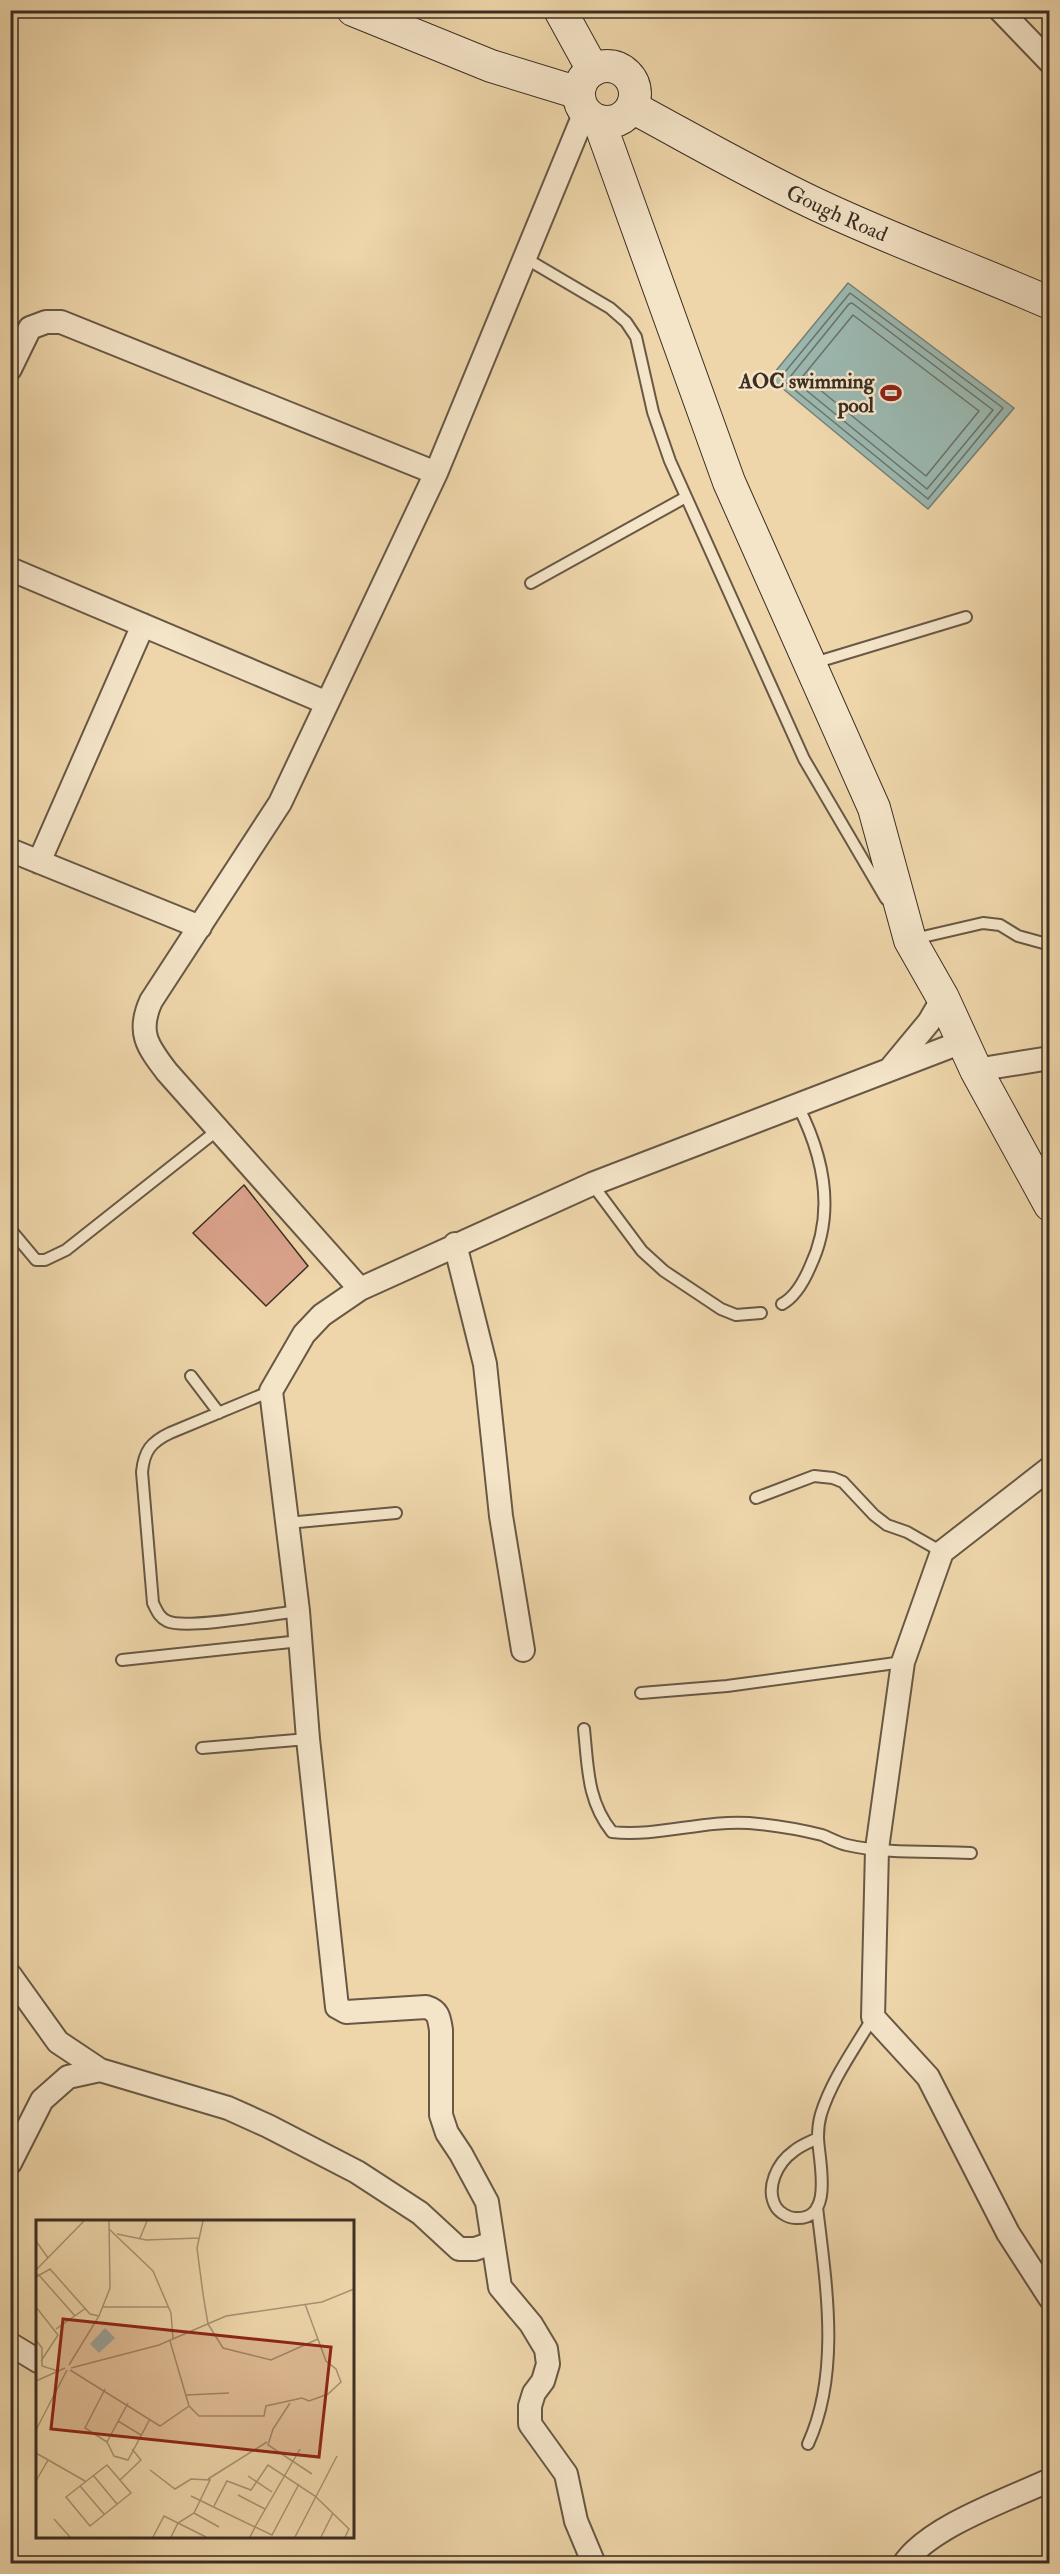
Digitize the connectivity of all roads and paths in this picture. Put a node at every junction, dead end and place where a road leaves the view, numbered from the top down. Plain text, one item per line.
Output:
1 (353, 10) edge
2 (1000, 10) edge
3 (560, 11) edge
4 (1050, 62) edge
5 (589, 99) junction
6 (632, 107) junction
7 (525, 258) junction
8 (1050, 303) edge
9 (10, 369) edge
10 (436, 474) junction
11 (686, 497) junction
12 (10, 569) edge
13 (531, 583) dead end
14 (966, 617) dead end
15 (143, 625) junction
16 (810, 664) junction
17 (327, 703) junction
18 (10, 850) edge
19 (39, 861) junction
20 (200, 927) junction
21 (910, 940) junction
22 (1047, 944) dead end
23 (943, 998) junction
24 (962, 1042) junction
25 (1050, 1059) edge
26 (889, 1070) junction
27 (976, 1070) junction
28 (798, 1106) junction
29 (219, 1129) junction
30 (592, 1184) junction
31 (1050, 1205) edge
32 (10, 1229) edge
33 (455, 1244) junction
34 (360, 1288) junction
35 (782, 1304) dead end
36 (760, 1313) dead end
37 (191, 1376) dead end
38 (271, 1391) junction
39 (219, 1413) junction
40 (1050, 1468) edge
41 (756, 1498) dead end
42 (396, 1513) dead end
43 (286, 1523) junction
44 (942, 1552) junction
45 (298, 1611) junction
46 (300, 1641) junction
47 (523, 1650) dead end
48 (122, 1660) dead end
49 (903, 1662) junction
50 (641, 1694) dead end
51 (584, 1729) dead end
52 (308, 1739) junction
53 (202, 1748) dead end
54 (877, 1849) junction
55 (971, 1853) dead end
56 (10, 1975) edge
57 (873, 2017) junction
58 (100, 2070) junction
59 (818, 2138) junction
60 (10, 2163) edge
61 (817, 2207) junction
62 (492, 2243) junction
63 (1050, 2298) edge
64 (10, 2344) edge
65 (36, 2360) edge
66 (808, 2444) dead end
67 (1050, 2480) edge
68 (594, 2564) edge
69 (904, 2564) edge

1 - 5 street
2 - 4 street
3 - 5 street
5 - 6 street
5 - 6 street
5 - 7 street
5 - 16 street
6 - 8 street, Gough Road
7 - 10 street
7 - 11 lane
9 - 10 street
10 - 17 street
11 - 13 lane
11 - 21 lane
12 - 15 street
14 - 16 lane
15 - 17 street
15 - 19 street
16 - 21 street
17 - 20 street
18 - 19 street
19 - 20 street
20 - 29 street
21 - 22 lane
21 - 23 street
23 - 24 street
23 - 26 street
24 - 26 street
24 - 27 street
25 - 27 street
26 - 28 street
27 - 31 street
28 - 30 street
28 - 35 lane
29 - 32 lane
29 - 34 street
30 - 33 street
30 - 36 lane
33 - 34 street
33 - 47 street
34 - 38 street
37 - 39 lane
38 - 39 lane
38 - 43 street
39 - 45 lane
40 - 44 street
41 - 44 lane
42 - 43 lane
43 - 45 street
44 - 49 street
45 - 46 street
46 - 48 lane
46 - 52 street
49 - 50 lane
49 - 54 street
51 - 54 lane
52 - 53 lane
52 - 62 street
54 - 55 lane
54 - 57 street
56 - 58 street
57 - 59 lane
57 - 63 street
58 - 60 street
58 - 62 street
59 - 61 lane
59 - 61 lane
61 - 66 lane
62 - 68 street
64 - 65 street
67 - 69 street

